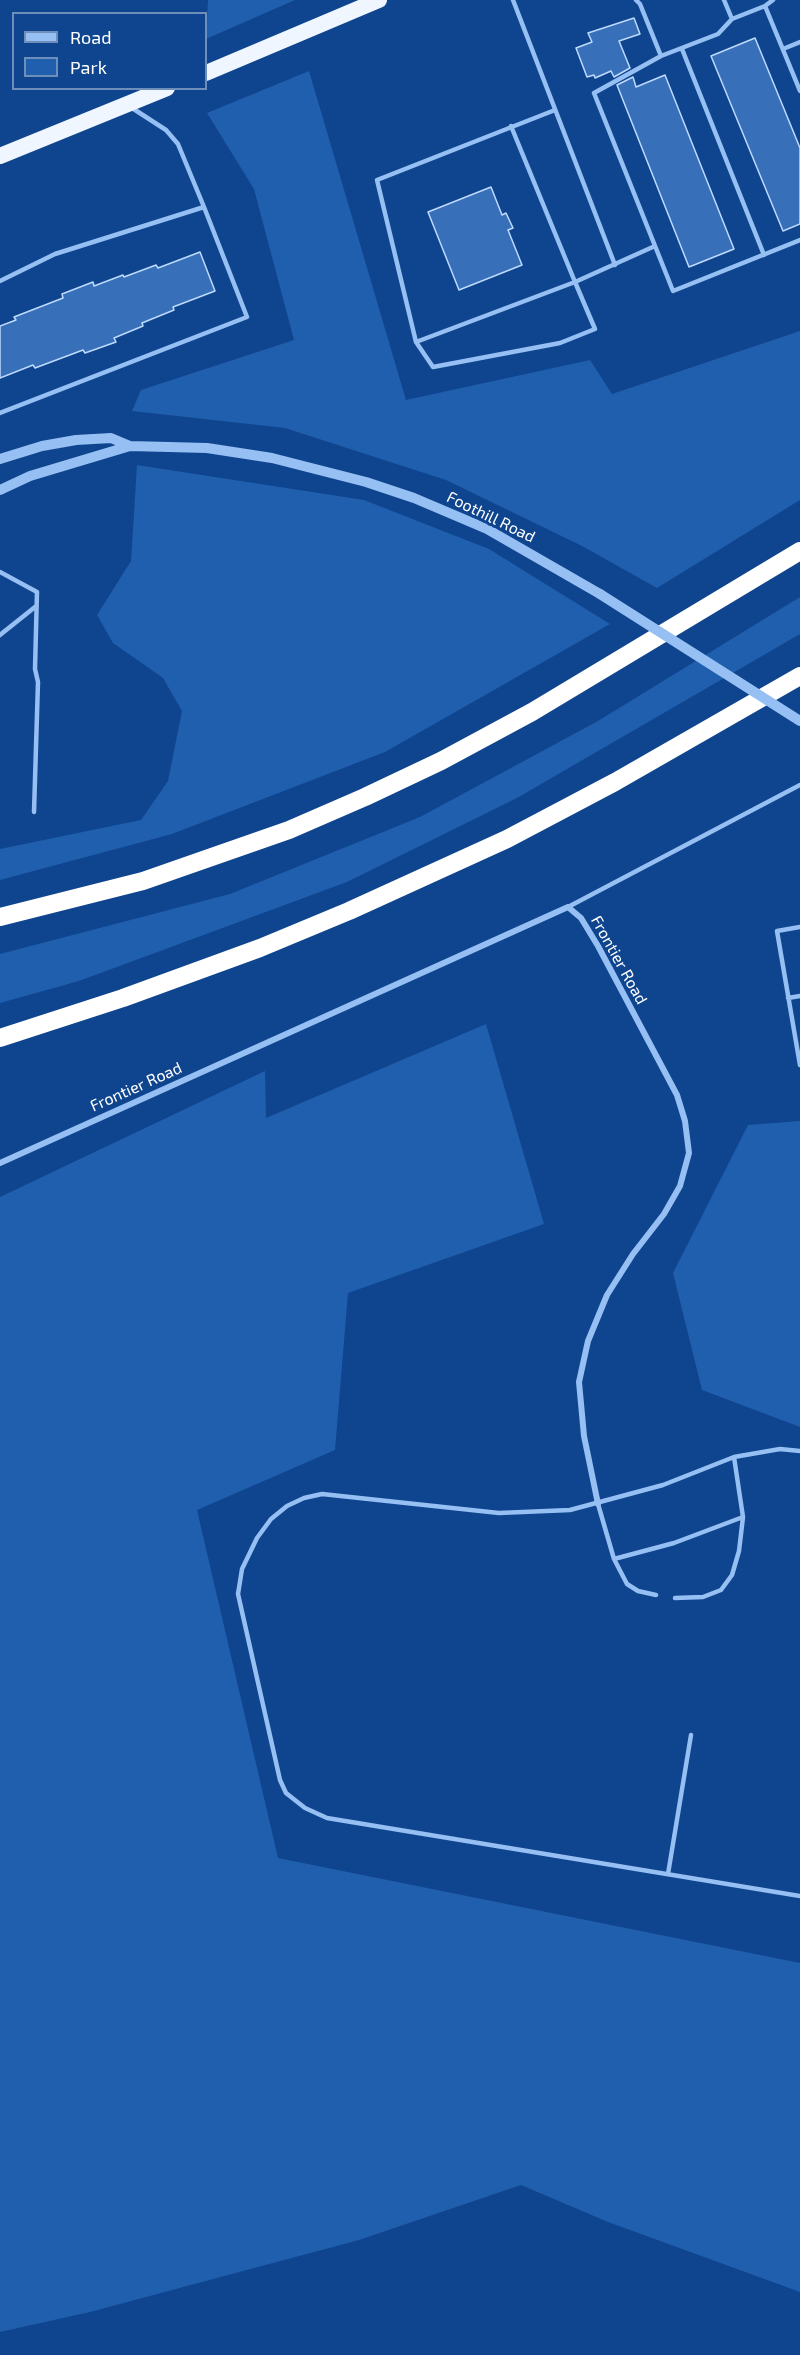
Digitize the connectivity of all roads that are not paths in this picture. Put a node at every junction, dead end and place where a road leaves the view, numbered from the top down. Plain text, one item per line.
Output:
1 (379, 0) edge
2 (513, 0) edge
3 (636, 0) edge
4 (724, 0) edge
5 (773, 0) edge
6 (765, 6) junction
7 (732, 19) junction
8 (800, 42) edge
9 (682, 49) junction
10 (783, 49) junction
11 (661, 56) junction
12 (207, 73) edge
13 (162, 90) edge
14 (800, 91) edge
15 (127, 105) junction
16 (555, 110) junction
17 (511, 126) junction
18 (0, 156) edge
19 (204, 207) junction
20 (800, 240) edge
21 (655, 246) junction
22 (765, 255) junction
23 (615, 265) junction
24 (0, 281) edge
25 (575, 282) junction
26 (416, 342) junction
27 (0, 413) edge
28 (130, 446) junction
29 (0, 459) edge
30 (0, 490) edge
31 (800, 551) edge
32 (0, 572) edge
33 (35, 607) junction
34 (0, 635) edge
35 (800, 676) edge
36 (800, 721) edge
37 (800, 785) edge
38 (34, 812) dead end
39 (568, 907) junction
40 (0, 917) edge
41 (800, 927) edge
42 (800, 996) edge
43 (788, 998) junction
44 (0, 1038) edge
45 (800, 1065) edge
46 (0, 1162) edge
47 (800, 1451) edge
48 (734, 1457) junction
49 (598, 1504) junction
50 (743, 1517) junction
51 (614, 1559) junction
52 (656, 1595) dead end
53 (675, 1598) dead end
54 (691, 1735) dead end
55 (668, 1875) junction
56 (800, 1896) edge

1 - 12 highway
2 - 16 lane
3 - 11 lane
4 - 7 lane
5 - 6 lane
6 - 7 lane
6 - 10 lane
7 - 9 lane
8 - 10 lane
9 - 11 lane
9 - 22 lane
10 - 14 lane
11 - 21 lane
13 - 15 highway
15 - 18 highway
15 - 19 lane
16 - 17 lane
16 - 23 lane
17 - 25 lane
17 - 26 lane
19 - 24 lane
19 - 27 lane
20 - 22 lane
21 - 22 lane
21 - 23 lane
23 - 25 lane
25 - 26 lane
25 - 26 lane
28 - 29 street, Foothill Road
28 - 30 street, Foothill Road
28 - 36 street, Foothill Road, bridge
31 - 40 highway
32 - 33 lane
33 - 34 lane
33 - 38 lane
35 - 44 highway
37 - 39 lane
39 - 46 street, Frontier Road
39 - 49 street, Frontier Road
41 - 43 lane
42 - 43 lane
43 - 45 lane
47 - 48 lane
48 - 49 lane
48 - 50 lane
49 - 51 lane
49 - 55 lane
50 - 51 lane
50 - 53 lane
51 - 52 lane
54 - 55 lane
55 - 56 lane

